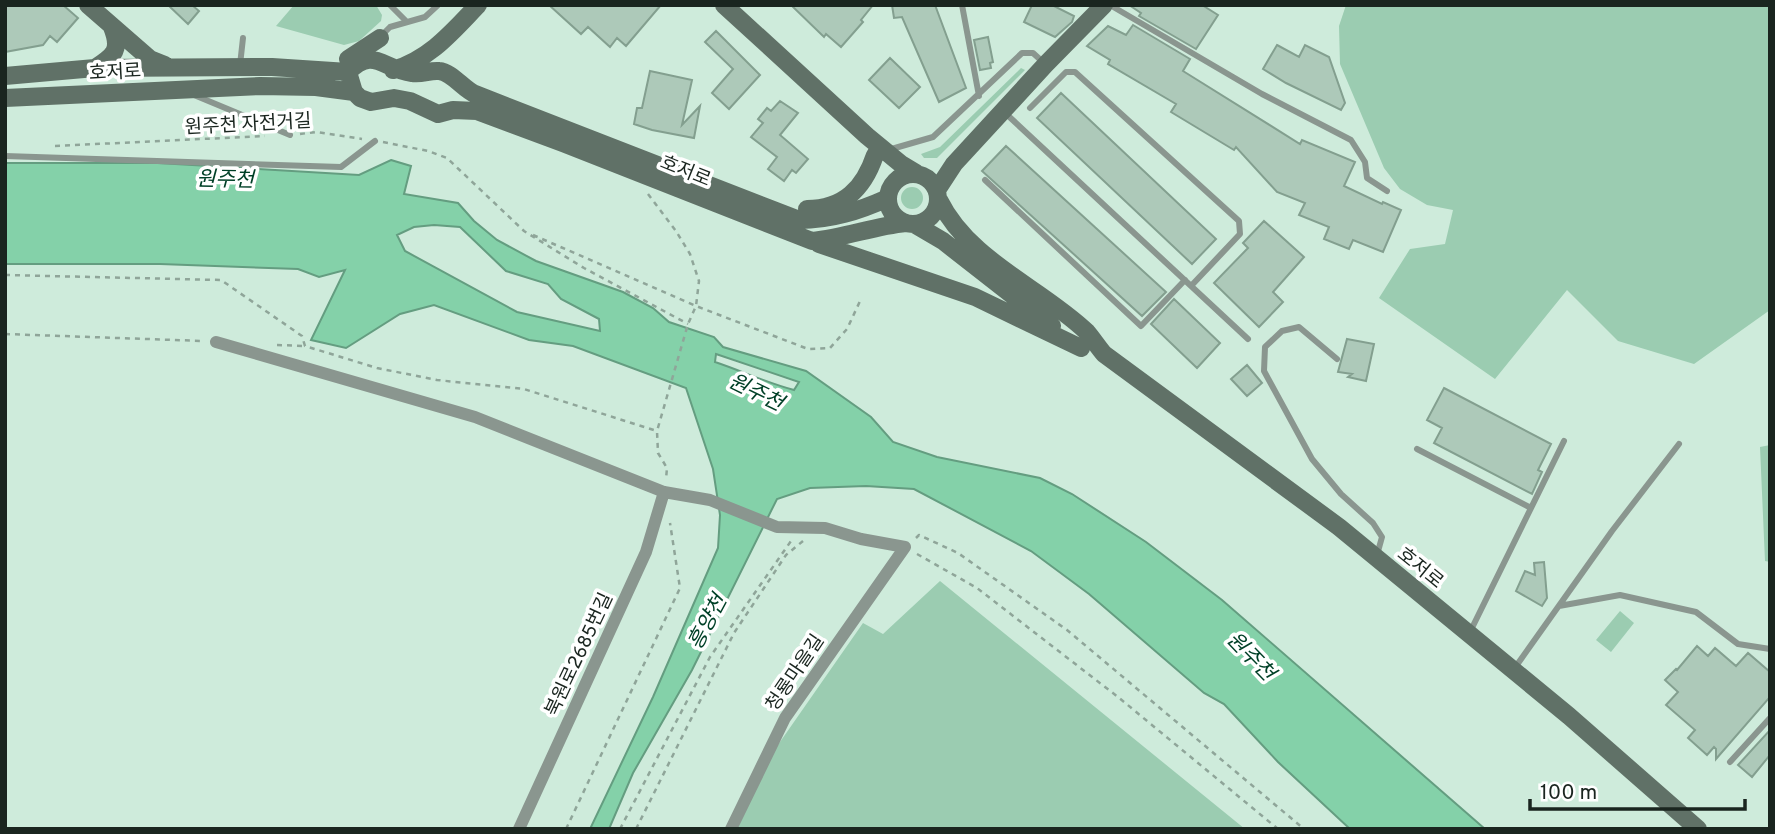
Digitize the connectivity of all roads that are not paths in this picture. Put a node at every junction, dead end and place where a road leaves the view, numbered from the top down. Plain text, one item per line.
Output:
1 (88, 5) edge
2 (390, 5) edge
3 (438, 5) edge
4 (478, 5) edge
5 (724, 5) edge
6 (962, 5) edge
7 (1104, 5) edge
8 (1110, 5) edge
9 (407, 22) junction
10 (112, 27) junction
11 (243, 38) dead end
12 (380, 38) junction
13 (440, 45) junction
14 (370, 60) junction
15 (1046, 64) junction
16 (170, 67) junction
17 (240, 67) junction
18 (95, 68) junction
19 (131, 68) junction
20 (393, 70) junction
21 (321, 71) junction
22 (439, 71) junction
23 (348, 72) junction
24 (5, 76) edge
25 (463, 88) junction
26 (179, 89) junction
27 (130, 91) junction
28 (354, 92) junction
29 (979, 96) junction
30 (5, 98) edge
31 (1030, 108) dead end
32 (453, 110) junction
33 (1003, 111) junction
34 (290, 135) road end
35 (375, 141) road end
36 (880, 153) junction
37 (5, 156) edge
38 (954, 164) junction
39 (920, 174) junction
40 (985, 180) dead end
41 (1387, 191) dead end
42 (889, 194) junction
43 (938, 195) junction
44 (750, 201) junction
45 (910, 223) junction
46 (812, 241) junction
47 (1185, 280) junction
48 (1191, 286) junction
49 (1248, 339) dead end
50 (216, 342) road end
51 (1081, 348) junction
52 (1104, 354) junction
53 (1337, 359) dead end
54 (1564, 441) dead end
55 (1679, 444) dead end
56 (1417, 449) dead end
57 (664, 492) junction
58 (1531, 508) junction
59 (1376, 558) junction
60 (1558, 606) junction
61 (1469, 634) junction
62 (1770, 649) edge
63 (1513, 670) junction
64 (1770, 718) edge
65 (1730, 762) dead end
66 (519, 829) edge
67 (731, 829) edge
68 (1698, 829) edge

1 - 10 street
2 - 9 lane
3 - 9 lane
4 - 13 street
5 - 36 street
6 - 29 lane
7 - 15 street
8 - 41 lane
9 - 12 lane
10 - 16 street
10 - 18 street
11 - 17 lane
12 - 14 street
12 - 21 street
13 - 20 street
13 - 22 street
14 - 20 street
14 - 23 street
15 - 29 lane
15 - 33 street
16 - 17 street, 호저로
16 - 19 street, 호저로
17 - 21 street, 호저로
18 - 19 street, 호저로
18 - 24 street, 호저로
19 - 27 street
20 - 22 street
21 - 23 street, 호저로
22 - 25 street, 호저로
23 - 28 street
25 - 32 street
25 - 44 street, 호저로
26 - 27 street, 호저로
26 - 28 street, 호저로
26 - 34 lane
27 - 30 street, 호저로
28 - 32 street, 호저로
29 - 36 lane
31 - 48 lane
32 - 46 street, 호저로
33 - 38 street
33 - 47 lane
35 - 37 lane
36 - 39 street
36 - 42 street
36 - 44 street
38 - 39 street
38 - 43 street
39 - 42 street
39 - 43 street
40 - 47 lane
42 - 44 street
42 - 45 street
43 - 45 street
43 - 52 street
45 - 46 street
45 - 51 street
46 - 51 street, 호저로
47 - 48 lane
48 - 49 lane
50 - 57 street
51 - 52 street
52 - 59 street, 호저로
53 - 59 lane
54 - 58 lane
55 - 60 lane
56 - 58 lane
57 - 66 street, 북원로2685번길
57 - 67 street, 청룡마을길
58 - 61 lane
59 - 61 street, 호저로
60 - 62 lane
60 - 63 lane
61 - 63 street, 호저로
63 - 68 street, 호저로
64 - 65 lane

